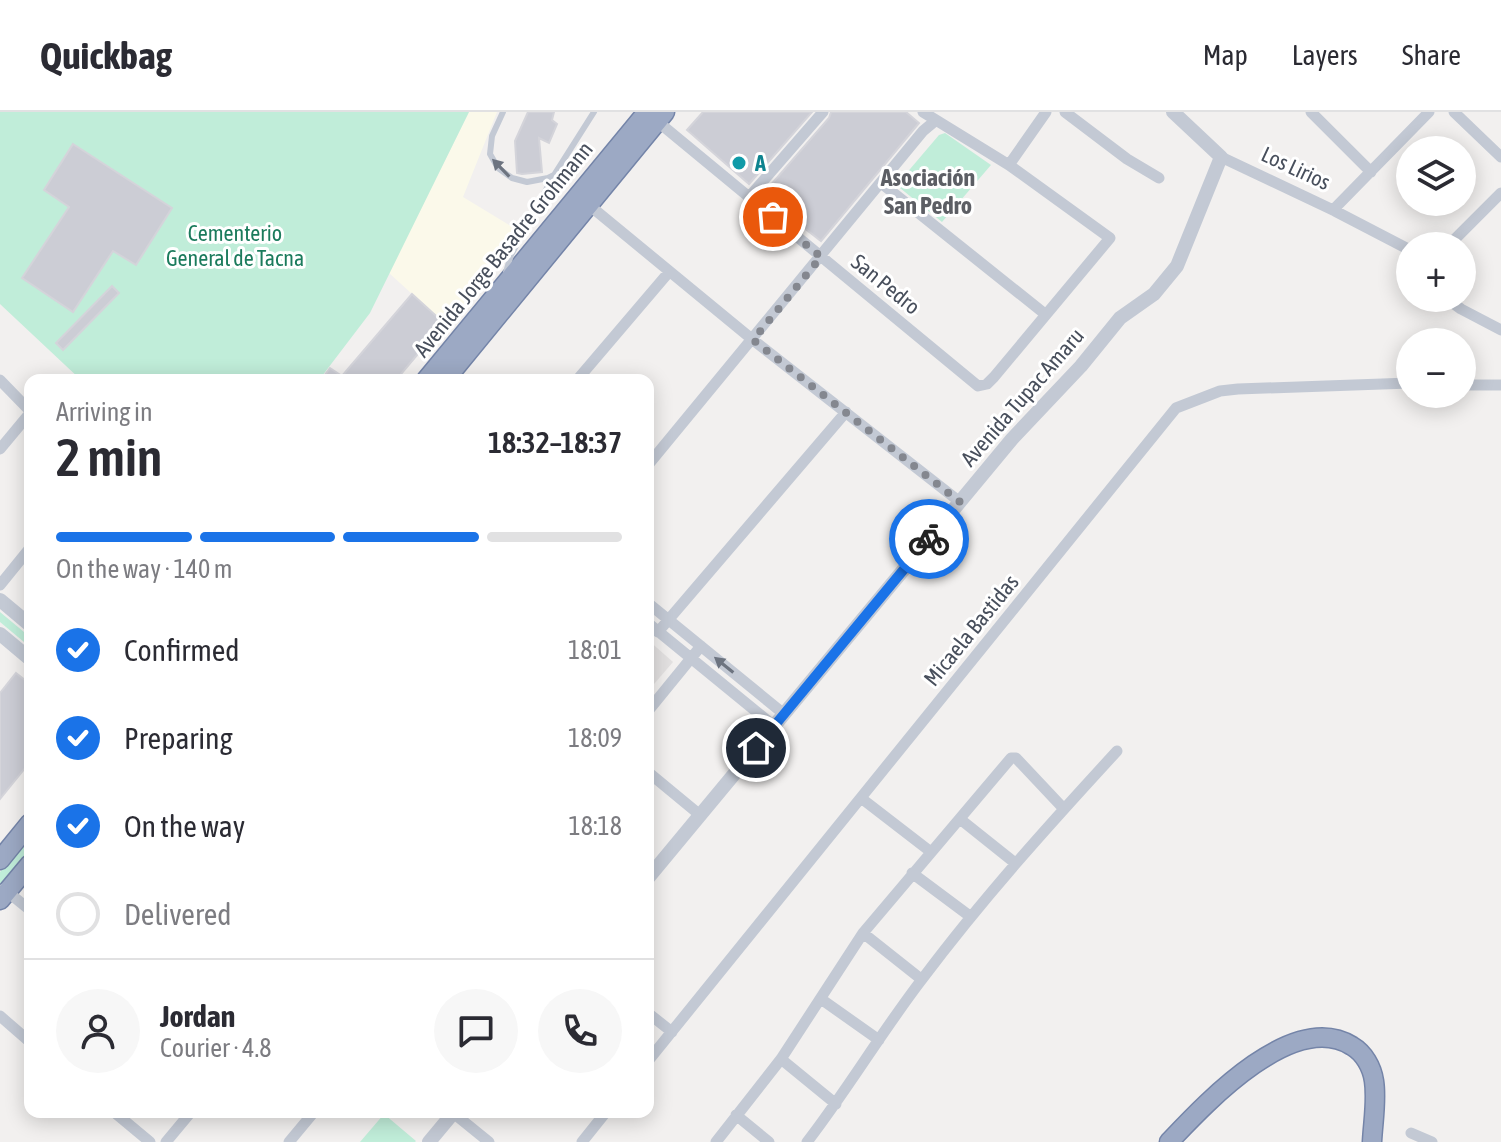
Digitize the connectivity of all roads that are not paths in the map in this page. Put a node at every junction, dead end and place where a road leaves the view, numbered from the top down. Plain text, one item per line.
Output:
1 (503, 112) edge
2 (594, 112) edge
3 (823, 112) edge
4 (923, 112) edge
5 (1046, 112) edge
6 (1065, 112) edge
7 (1173, 112) edge
8 (1311, 112) edge
9 (1429, 112) edge
10 (1454, 112) edge
11 (656, 115) edge
12 (935, 121) junction
13 (1221, 157) junction
14 (1501, 157) edge
15 (1009, 165) junction
16 (1371, 172) junction
17 (554, 175) junction
18 (1159, 178) dead end
19 (881, 183) junction
20 (1501, 193) edge
21 (749, 197) junction
22 (589, 205) junction
23 (1333, 210) junction
24 (1462, 232) edge
25 (1396, 243) edge
26 (821, 257) junction
27 (669, 272) junction
28 (501, 289) junction
29 (1467, 312) edge
30 (1045, 314) junction
31 (1501, 330) edge
32 (753, 340) junction
33 (431, 374) edge
34 (450, 374) edge
35 (582, 374) edge
36 (0, 380) edge
37 (1396, 383) edge
38 (1476, 385) edge
39 (1501, 385) edge
40 (24, 406) edge
41 (846, 412) junction
42 (24, 419) edge
43 (0, 449) edge
44 (654, 458) edge
45 (960, 502) junction
46 (24, 555) edge
47 (0, 585) edge
48 (0, 600) edge
49 (654, 608) edge
50 (24, 620) edge
51 (669, 620) junction
52 (654, 628) edge
53 (658, 632) junction
54 (0, 634) edge
55 (701, 646) junction
56 (24, 654) edge
57 (691, 659) junction
58 (654, 704) edge
59 (779, 720) junction
60 (1117, 751) dead end
61 (654, 777) edge
62 (861, 798) junction
63 (1064, 809) junction
64 (700, 815) junction
65 (960, 819) junction
66 (24, 830) edge
67 (931, 852) junction
68 (0, 860) edge
69 (1015, 863) junction
70 (24, 870) edge
71 (654, 871) edge
72 (912, 873) junction
73 (2, 893) edge
74 (24, 906) edge
75 (971, 917) junction
76 (863, 933) junction
77 (921, 979) junction
78 (821, 999) junction
79 (0, 1016) edge
80 (654, 1018) edge
81 (672, 1032) junction
82 (24, 1037) edge
83 (879, 1040) junction
84 (654, 1054) edge
85 (781, 1059) junction
86 (836, 1104) junction
87 (736, 1115) junction
88 (121, 1118) edge
89 (186, 1118) edge
90 (309, 1118) edge
91 (448, 1118) edge
92 (460, 1118) edge
93 (601, 1118) edge
94 (1411, 1133) dead end
95 (150, 1142) edge
96 (166, 1142) edge
97 (289, 1142) edge
98 (429, 1142) edge
99 (489, 1142) edge
100 (582, 1142) edge
101 (716, 1142) edge
102 (769, 1142) edge
103 (807, 1142) edge
104 (1169, 1142) edge
105 (1372, 1142) edge
106 (1432, 1142) edge

17 -> 1 lane
2 - 17 lane
3 - 21 street
4 - 12 street
5 - 15 street
6 - 18 street
7 - 13 street, Los Lirios
8 - 16 street
9 - 16 street
10 - 14 street
11 - 21 street, San Pedro
11 - 22 highway, Avenida Jorge Basadre Grohmann
11 - 28 highway, Avenida Jorge Basadre Grohmann
12 - 15 street
12 - 19 street
13 - 23 street, Los Lirios
13 - 45 street, Avenida Tupac Amaru
15 - 30 street
16 - 23 street
17 - 28 lane
19 - 26 street
19 - 30 street
20 - 24 street
21 - 26 street, San Pedro
22 - 27 street
22 - 34 highway, Avenida Jorge Basadre Grohmann
23 - 25 street, Los Lirios
26 - 30 street, San Pedro
26 - 32 street
27 - 32 street
27 - 35 street
28 - 33 highway, Avenida Jorge Basadre Grohmann
29 - 31 street
32 - 41 street
32 - 44 street
36 - 40 street
37 - 62 street, Micaela Bastidas
38 - 39 street
41 - 45 street
41 - 51 street
42 - 43 street
45 - 59 street, Avenida Tupac Amaru
46 - 47 street
48 - 50 street
49 - 51 street
51 - 53 street
51 - 55 street
52 - 53 street
53 - 57 street
54 - 56 street
55 - 57 street
59 -> 55 street
57 - 58 street
57 - 59 street
59 - 64 street, Avenida Tupac Amaru
60 - 63 street
61 - 64 street
62 - 67 street
62 - 81 street, Micaela Bastidas
63 - 65 street
63 - 69 street
64 - 71 street, Avenida Tupac Amaru
65 - 67 street
65 - 69 street
66 - 68 highway
67 - 72 street
69 - 75 street
70 - 73 highway
72 - 75 street
72 - 76 street
73 - 74 street
75 - 77 street
76 - 77 street
76 - 78 street
77 - 83 street
78 - 83 street
78 - 85 street
79 - 82 street
80 - 81 street
81 - 84 street, Micaela Bastidas
83 - 86 street
85 - 86 street
85 - 87 street
86 - 103 street
87 - 101 street
87 - 102 street
88 - 95 street
89 - 96 street
90 - 97 street
91 - 98 street
92 - 99 street
93 - 100 street
94 - 106 street
104 - 105 highway

